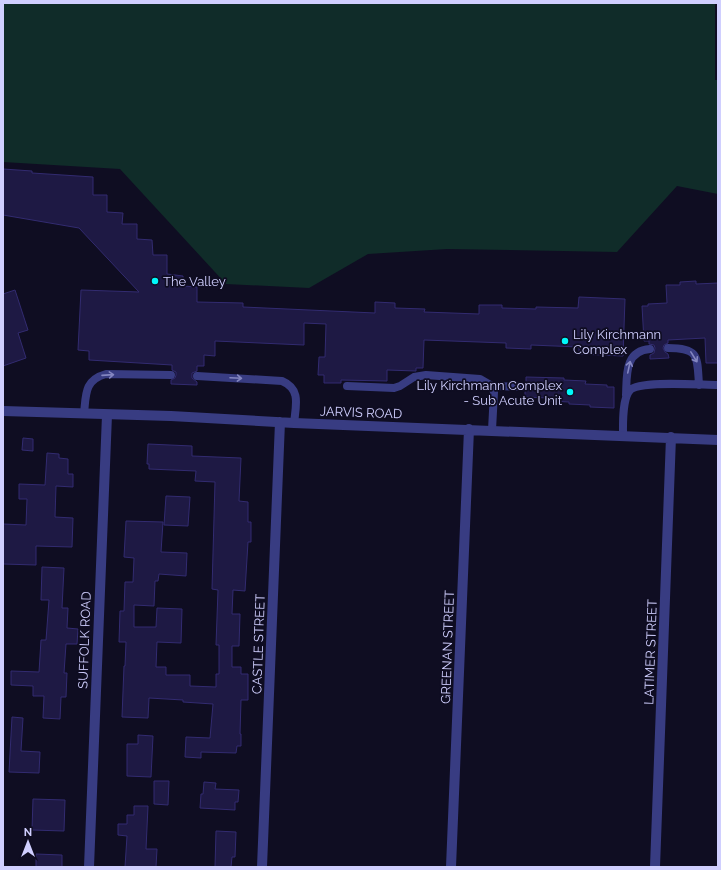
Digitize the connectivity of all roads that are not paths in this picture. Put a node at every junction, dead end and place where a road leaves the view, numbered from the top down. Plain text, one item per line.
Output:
1 (668, 348) dead end
2 (650, 349) dead end
3 (171, 375) dead end
4 (197, 376) dead end
5 (699, 385) junction
6 (718, 385) edge
7 (347, 386) dead end
8 (492, 386) junction
9 (523, 386) dead end
10 (626, 398) junction
11 (3, 411) edge
12 (84, 414) junction
13 (107, 415) junction
14 (280, 422) junction
15 (294, 423) junction
16 (469, 429) junction
17 (492, 430) junction
18 (623, 435) junction
19 (671, 437) junction
20 (718, 440) edge
21 (89, 867) edge
22 (262, 867) edge
23 (450, 867) edge
24 (655, 867) edge

1 -> 5 lane
10 -> 2 lane
12 -> 3 lane
4 -> 15 lane
5 - 6 lane
5 - 10 lane
7 - 8 lane
8 - 9 lane
8 - 17 lane
10 - 18 lane
11 - 12 street, JARVIS ROAD
12 - 13 street, JARVIS ROAD
13 - 14 street, JARVIS ROAD
13 - 21 street, SUFFOLK ROAD
14 - 15 street, JARVIS ROAD
14 - 22 street, CASTLE STREET
15 - 16 street, JARVIS ROAD
16 - 17 street, JARVIS ROAD
16 - 23 street, GREENAN STREET
17 - 18 street, JARVIS ROAD
18 - 19 street, JARVIS ROAD
19 - 20 street, JARVIS ROAD
19 - 24 street, LATIMER STREET

